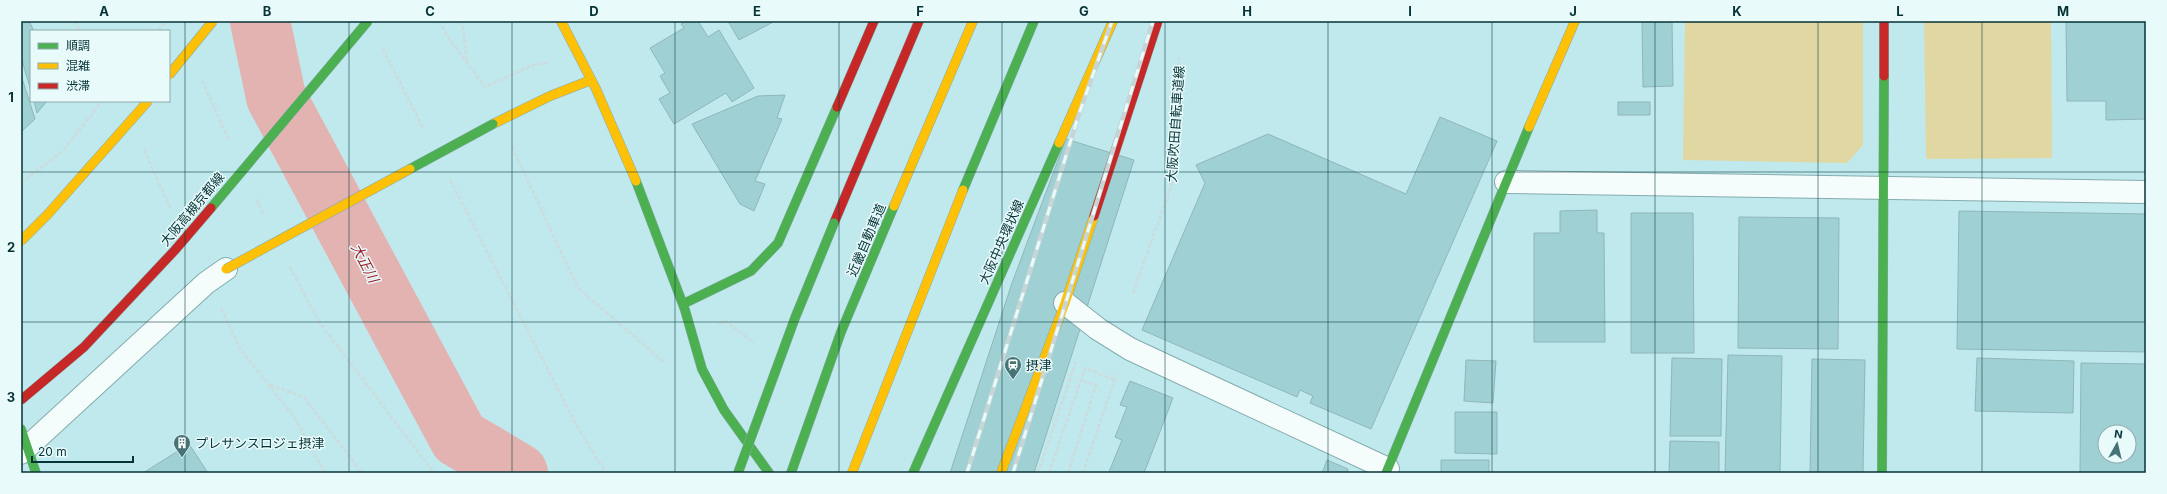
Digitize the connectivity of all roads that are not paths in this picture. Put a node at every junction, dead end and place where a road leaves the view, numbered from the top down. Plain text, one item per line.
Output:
1 (213, 21) edge
2 (368, 21) edge
3 (561, 21) edge
4 (874, 21) edge
5 (919, 21) edge
6 (973, 21) edge
7 (1034, 21) edge
8 (1113, 21) edge
9 (1158, 21) edge
10 (1575, 21) edge
11 (1884, 21) edge
12 (170, 74) edge
13 (591, 80) junction
14 (147, 102) edge
15 (1506, 182) junction
16 (1884, 188) junction
17 (2146, 192) edge
18 (21, 241) edge
19 (226, 269) joint
20 (1065, 302) junction
21 (683, 304) junction
22 (21, 400) edge
23 (23, 443) edge
24 (1387, 471) edge
25 (36, 473) edge
26 (738, 473) edge
27 (769, 473) edge
28 (790, 473) edge
29 (852, 473) edge
30 (913, 473) edge
31 (1001, 473) edge
32 (1882, 473) edge

1 - 12 main road, bridge
2 - 22 main road, 大阪高槻京都線, bridge
3 - 13 main road
4 - 21 main road
5 - 26 main road, bridge
6 - 28 main road, 近畿自動車道
7 - 29 main road
8 - 30 main road, 大阪中央環状線
9 - 20 main road
10 - 15 main road
11 - 16 main road
13 - 19 main road, bridge
13 - 21 main road
14 - 18 main road, bridge
15 - 16 street
15 - 24 main road
16 - 17 street
16 - 32 main road
19 - 23 street
20 - 24 street
20 - 31 main road
21 - 27 main road
23 - 25 main road

